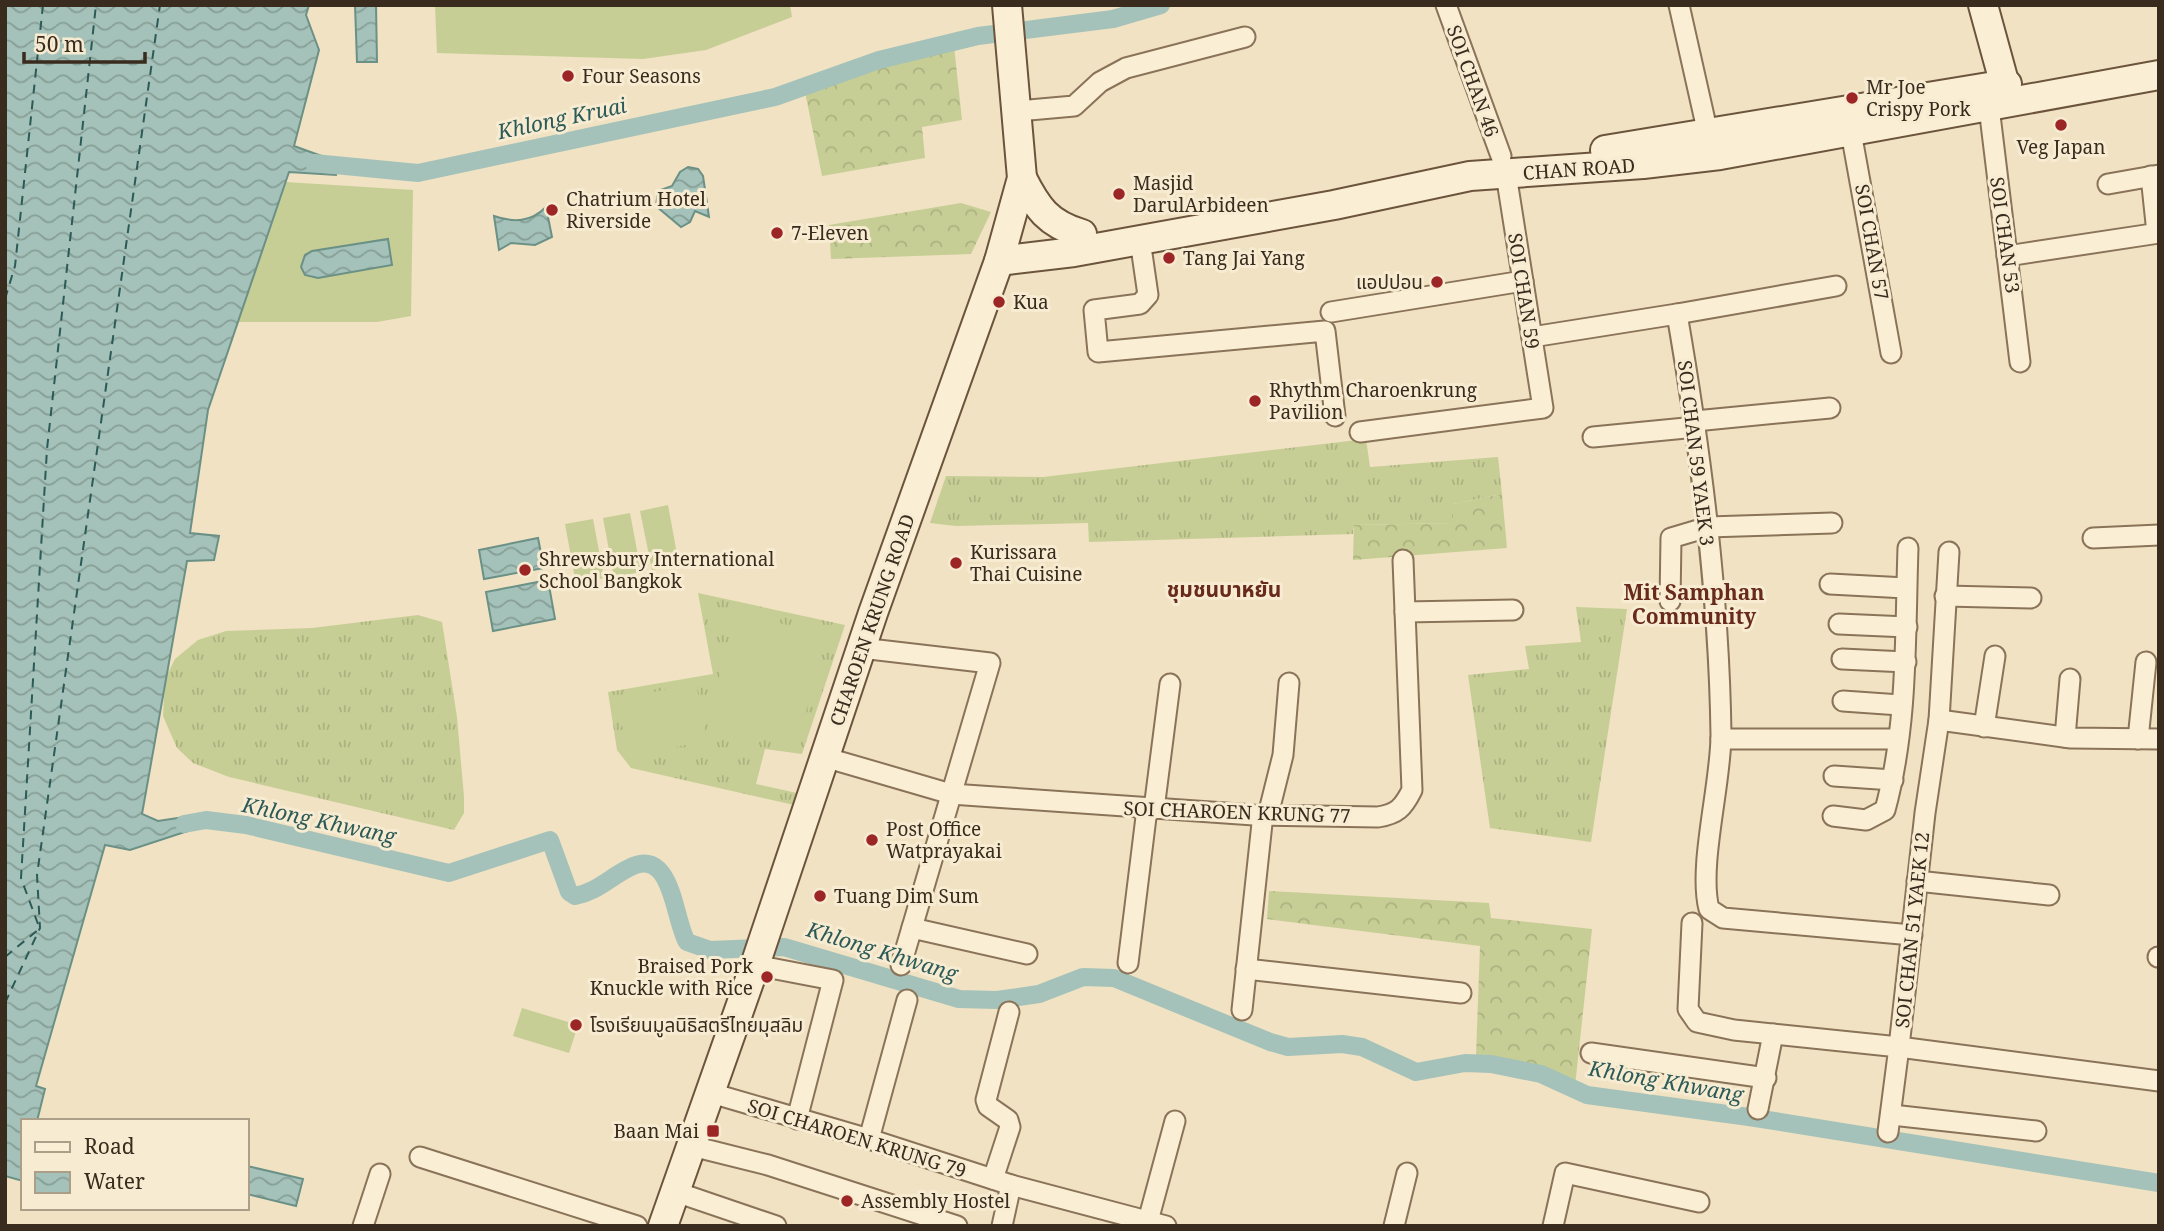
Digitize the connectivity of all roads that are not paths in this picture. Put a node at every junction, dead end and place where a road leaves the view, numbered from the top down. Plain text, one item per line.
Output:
1 (1446, 5) edge
2 (1679, 5) edge
3 (1983, 5) edge
4 (1008, 24) edge
5 (1245, 37) dead end
6 (2159, 56) edge
7 (2159, 75) edge
8 (2001, 98) junction
9 (1017, 111) junction
10 (1851, 132) junction
11 (1708, 134) junction
12 (1504, 165) junction
13 (2155, 175) edge
14 (1022, 178) junction
15 (2108, 184) dead end
16 (2158, 233) edge
17 (1139, 240) junction
18 (1078, 243) junction
19 (1000, 254) junction
20 (2007, 256) junction
21 (1523, 281) junction
22 (1836, 286) dead end
23 (984, 300) junction
24 (1331, 312) dead end
25 (1676, 314) junction
26 (1532, 337) junction
27 (1891, 353) dead end
28 (2020, 362) dead end
29 (1830, 408) dead end
30 (1335, 416) dead end
31 (1695, 424) junction
32 (1360, 432) dead end
33 (1593, 436) dead end
34 (1832, 523) dead end
35 (1708, 527) junction
36 (2159, 536) edge
37 (2093, 538) dead end
38 (1908, 548) dead end
39 (1949, 552) dead end
40 (1403, 560) dead end
41 (1830, 584) dead end
42 (1906, 588) junction
43 (1945, 596) junction
44 (2031, 598) dead end
45 (1670, 601) dead end
46 (1513, 610) dead end
47 (1405, 612) junction
48 (1839, 624) dead end
49 (1907, 627) junction
50 (861, 648) junction
51 (1995, 656) dead end
52 (1842, 659) dead end
53 (1906, 662) junction
54 (2146, 662) dead end
55 (2070, 679) dead end
56 (1289, 683) dead end
57 (1170, 684) dead end
58 (2151, 697) edge
59 (1843, 701) dead end
60 (1900, 705) junction
61 (1939, 720) junction
62 (1984, 727) junction
63 (2065, 737) junction
64 (1721, 739) junction
65 (1897, 739) junction
66 (2138, 739) junction
67 (2159, 739) edge
68 (824, 757) junction
69 (1834, 776) dead end
70 (1893, 780) junction
71 (951, 794) junction
72 (1150, 809) junction
73 (1265, 815) junction
74 (1833, 816) dead end
75 (1917, 881) junction
76 (2049, 895) dead end
77 (1692, 923) dead end
78 (912, 928) junction
79 (1912, 935) junction
80 (759, 953) junction
81 (1027, 954) dead end
82 (1128, 963) dead end
83 (901, 965) dead end
84 (1246, 969) junction
85 (1461, 993) dead end
86 (906, 1000) dead end
87 (1242, 1010) dead end
88 (1009, 1012) dead end
89 (1773, 1034) junction
90 (1899, 1047) junction
91 (1591, 1054) dead end
92 (1766, 1079) junction
93 (2159, 1081) edge
94 (711, 1094) junction
95 (1758, 1110) dead end
96 (797, 1119) junction
97 (1175, 1121) dead end
98 (2036, 1131) dead end
99 (870, 1139) junction
100 (692, 1146) junction
101 (420, 1157) dead end
102 (1407, 1173) dead end
103 (380, 1174) dead end
104 (1002, 1182) junction
105 (676, 1192) junction
106 (1699, 1202) dead end
107 (1157, 1223) edge
108 (363, 1226) edge
109 (637, 1226) edge
110 (663, 1226) edge
111 (776, 1226) edge
112 (957, 1226) edge
113 (1002, 1226) edge
114 (1395, 1226) edge
115 (1553, 1226) edge

1 - 12 street, SOI CHAN 46
2 - 11 street
3 - 8 main road
4 - 9 main road, CHAROEN KRUNG ROAD
5 - 9 street
6 - 8 main road, CHAN ROAD
7 - 8 main road, CHAN ROAD
8 - 10 main road, CHAN ROAD
8 - 11 main road, CHAN ROAD
8 - 20 street, SOI CHAN 53
9 - 14 main road, CHAROEN KRUNG ROAD
10 - 12 main road, CHAN ROAD
10 - 27 street, SOI CHAN 57
11 - 12 main road, CHAN ROAD
12 - 17 main road, CHAN ROAD
12 - 18 main road, CHAN ROAD
12 - 21 street, SOI CHAN 59
13 - 15 street
13 - 16 street
14 - 18 main road
14 - 19 main road, CHAROEN KRUNG ROAD
16 - 20 street
17 - 18 main road, CHAN ROAD
17 - 30 street
18 - 19 main road, CHAN ROAD
18 - 23 main road
19 - 23 main road, CHAROEN KRUNG ROAD
20 - 28 street, SOI CHAN 53
21 - 24 street
21 - 26 street, SOI CHAN 59
22 - 25 street
23 - 50 main road, CHAROEN KRUNG ROAD
25 - 26 street
25 - 31 street, SOI CHAN 59 YAEK 3
26 - 32 street, SOI CHAN 59
29 - 31 street
31 - 33 street
31 - 35 street, SOI CHAN 59 YAEK 3
34 - 35 street
35 - 45 street
35 - 64 street, SOI CHAN 59 YAEK 3
36 - 37 street
38 - 42 street
39 - 43 street, SOI CHAN 51 YAEK 12
40 - 47 street, SOI CHAROEN KRUNG 77
41 - 42 street
42 - 49 street
43 - 44 street
43 - 61 street, SOI CHAN 51 YAEK 12
46 - 47 street
47 - 73 street, SOI CHAROEN KRUNG 77
48 - 49 street
49 - 53 street
50 - 68 main road, CHAROEN KRUNG ROAD
50 - 71 street
51 - 62 street
52 - 53 street
53 - 60 street
54 - 58 street
55 - 63 street
56 - 73 street
57 - 72 street
58 - 66 street
59 - 60 street
60 - 65 street
61 - 62 street
61 - 75 street, SOI CHAN 51 YAEK 12
62 - 63 street
63 - 66 street
64 - 65 street
64 - 79 street, SOI CHAN 59 YAEK 3
65 - 70 street
66 - 67 street
68 - 71 street, SOI CHAROEN KRUNG 77
68 - 80 main road, CHAROEN KRUNG ROAD
69 - 70 street
70 - 74 street
71 - 72 street, SOI CHAROEN KRUNG 77
71 - 78 street
72 - 73 street, SOI CHAROEN KRUNG 77
72 - 82 street
73 - 84 street
75 - 76 street
75 - 79 street, SOI CHAN 51 YAEK 12
77 - 89 street
78 - 81 street
78 - 83 street
79 - 90 street, SOI CHAN 51 YAEK 12
80 - 94 main road, CHAROEN KRUNG ROAD
80 - 96 street
84 - 85 street
84 - 87 street
86 - 99 street
88 - 104 street
89 - 90 street
89 - 92 street
90 - 93 street, SOI CHAN 51 YAEK 12
90 - 98 street
91 - 92 street
92 - 95 street
94 - 96 street, SOI CHAROEN KRUNG 79
94 - 100 main road, CHAROEN KRUNG ROAD
96 - 99 street, SOI CHAROEN KRUNG 79
97 - 107 street
99 - 104 street, SOI CHAROEN KRUNG 79
100 - 105 main road, CHAROEN KRUNG ROAD
100 - 112 street
101 - 109 street
102 - 114 street
103 - 108 street
104 - 107 street, SOI CHAROEN KRUNG 79
104 - 113 street
105 - 110 main road, CHAROEN KRUNG ROAD
105 - 111 street
106 - 115 street

